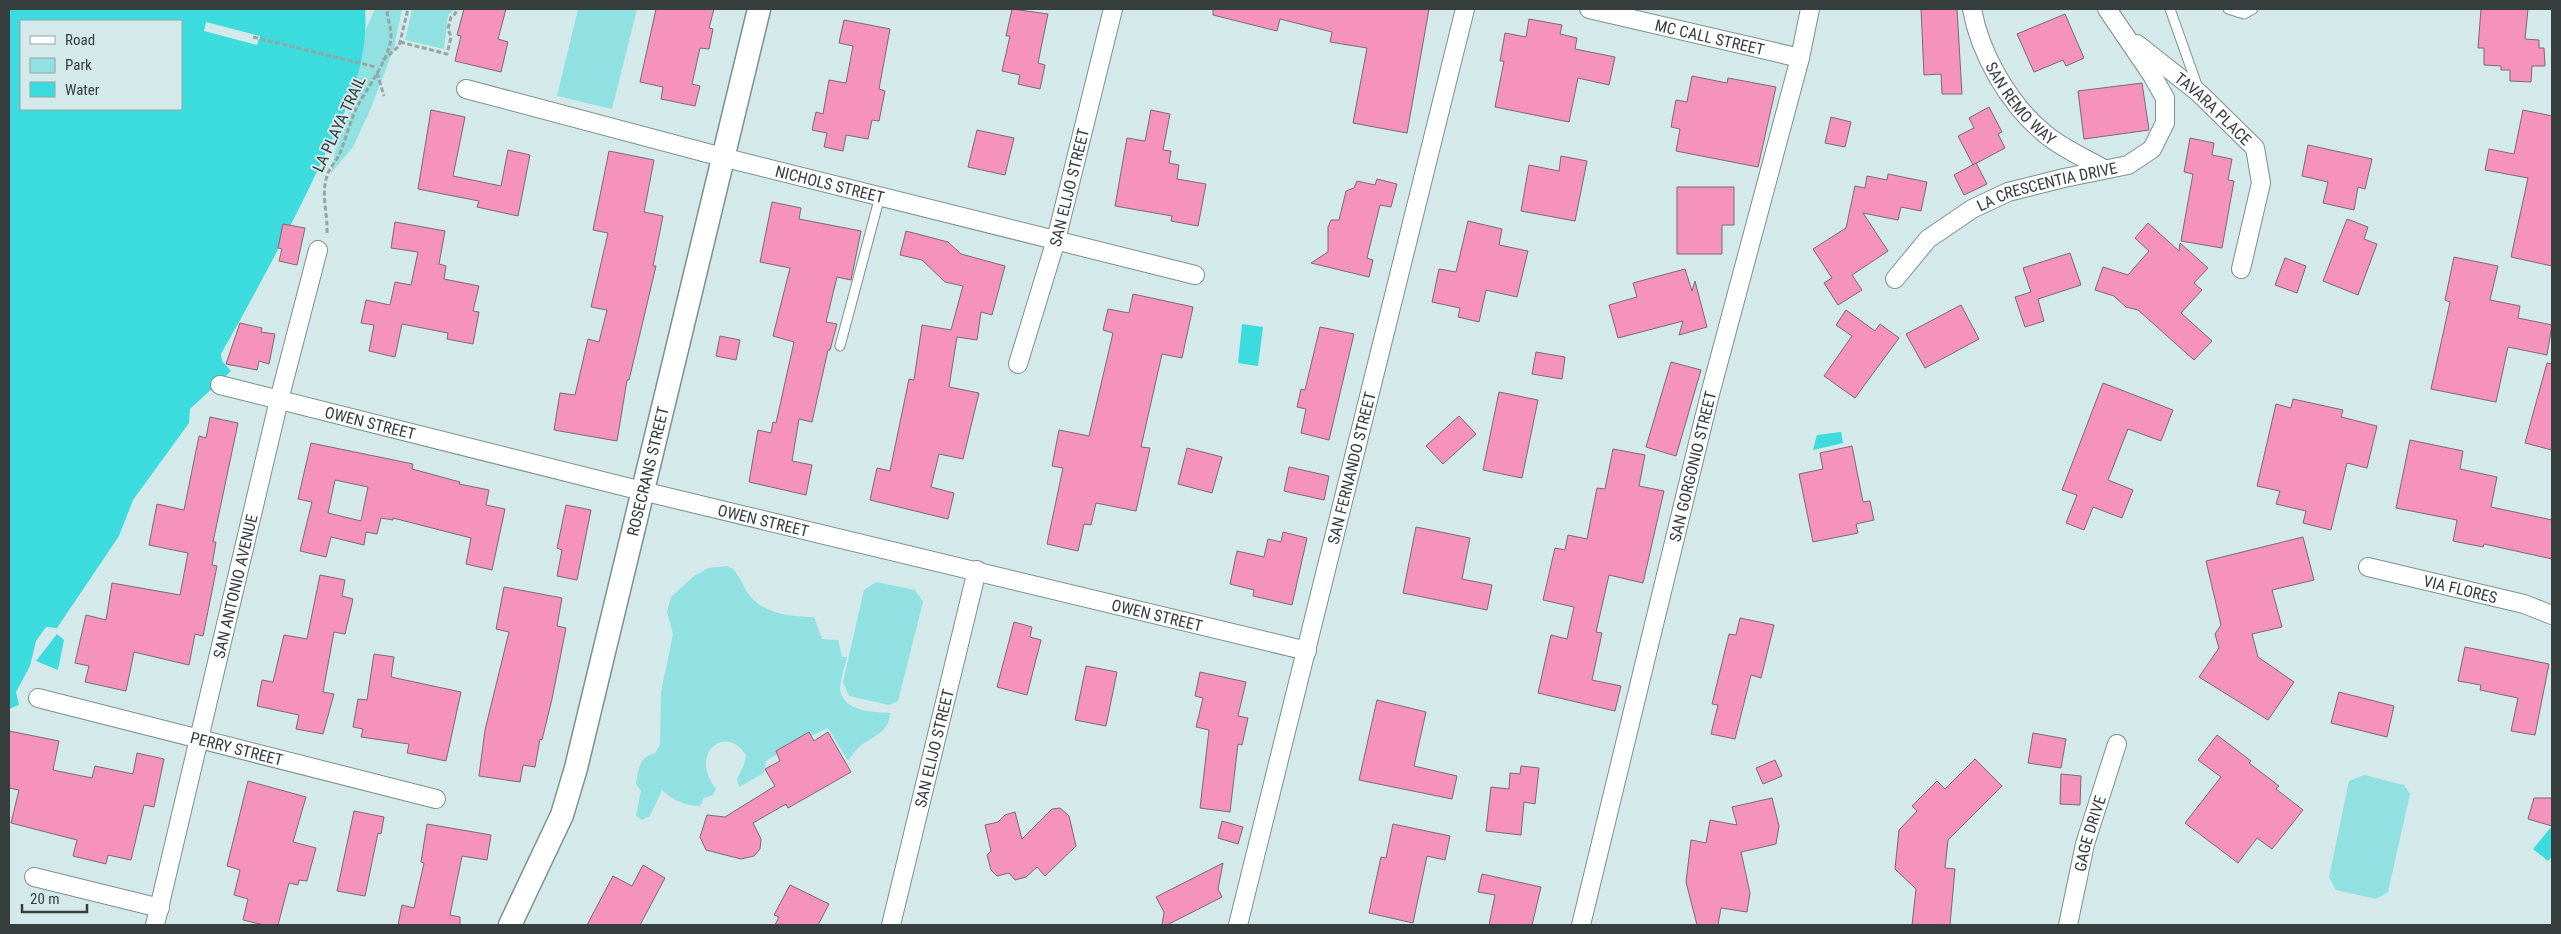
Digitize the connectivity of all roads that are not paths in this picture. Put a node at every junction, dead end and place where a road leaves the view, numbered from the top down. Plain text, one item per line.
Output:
1 (759, 9) edge
2 (1113, 9) edge
3 (1465, 9) edge
4 (1589, 9) edge
5 (1810, 9) edge
6 (1972, 9) edge
7 (2107, 9) edge
8 (2170, 9) edge
9 (2228, 9) edge
10 (2253, 9) edge
11 (2120, 32) junction
12 (1800, 58) junction
13 (466, 89) dead end
14 (2199, 93) junction
15 (722, 157) junction
16 (2104, 169) junction
17 (880, 196) junction
18 (1056, 240) junction
19 (318, 250) road end
20 (2241, 269) dead end
21 (1196, 275) dead end
22 (1895, 279) dead end
23 (840, 346) dead end
24 (1018, 364) dead end
25 (220, 385) dead end
26 (279, 400) junction
27 (642, 491) junction
28 (2368, 568) dead end
29 (977, 570) junction
30 (2552, 615) edge
31 (1307, 651) junction
32 (38, 698) dead end
33 (199, 740) junction
34 (2117, 744) dead end
35 (436, 799) dead end
36 (34, 877) dead end
37 (160, 908) junction
38 (155, 925) edge
39 (510, 925) edge
40 (891, 925) edge
41 (1238, 925) edge
42 (1581, 925) edge
43 (2068, 925) edge

1 - 15 street, ROSECRANS STREET
2 - 18 street, SAN ELIJO STREET
3 - 31 street, SAN FERNANDO STREET
4 - 12 street, MC CALL STREET
5 - 12 street, SAN GORGONIO STREET
6 - 16 street, SAN REMO WAY
7 - 11 street, LA CRESCENTIA DRIVE
8 - 14 lane
9 - 10 lane
11 - 14 street, TAVARA PLACE
11 - 16 street, LA CRESCENTIA DRIVE
12 - 42 street, SAN GORGONIO STREET
13 - 15 street, NICHOLS STREET
14 - 20 street, TAVARA PLACE
15 - 17 street, NICHOLS STREET
15 - 27 street, ROSECRANS STREET
16 - 22 street, LA CRESCENTIA DRIVE
17 - 18 street, NICHOLS STREET
17 - 23 lane
18 - 21 street, NICHOLS STREET
18 - 24 street, SAN ELIJO STREET
19 - 26 street, SAN ANTONIO AVENUE
25 - 26 street, OWEN STREET
26 - 27 street, OWEN STREET
26 - 33 street, SAN ANTONIO AVENUE
27 - 29 street, OWEN STREET
27 - 39 street, ROSECRANS STREET
28 - 30 street, VIA FLORES
29 - 31 street, OWEN STREET
29 - 40 street, SAN ELIJO STREET
31 - 41 street, SAN FERNANDO STREET
32 - 33 street, PERRY STREET
33 - 35 street, PERRY STREET
33 - 37 street, SAN ANTONIO AVENUE
34 - 43 street, GAGE DRIVE
36 - 37 street
37 - 38 street, SAN ANTONIO AVENUE

